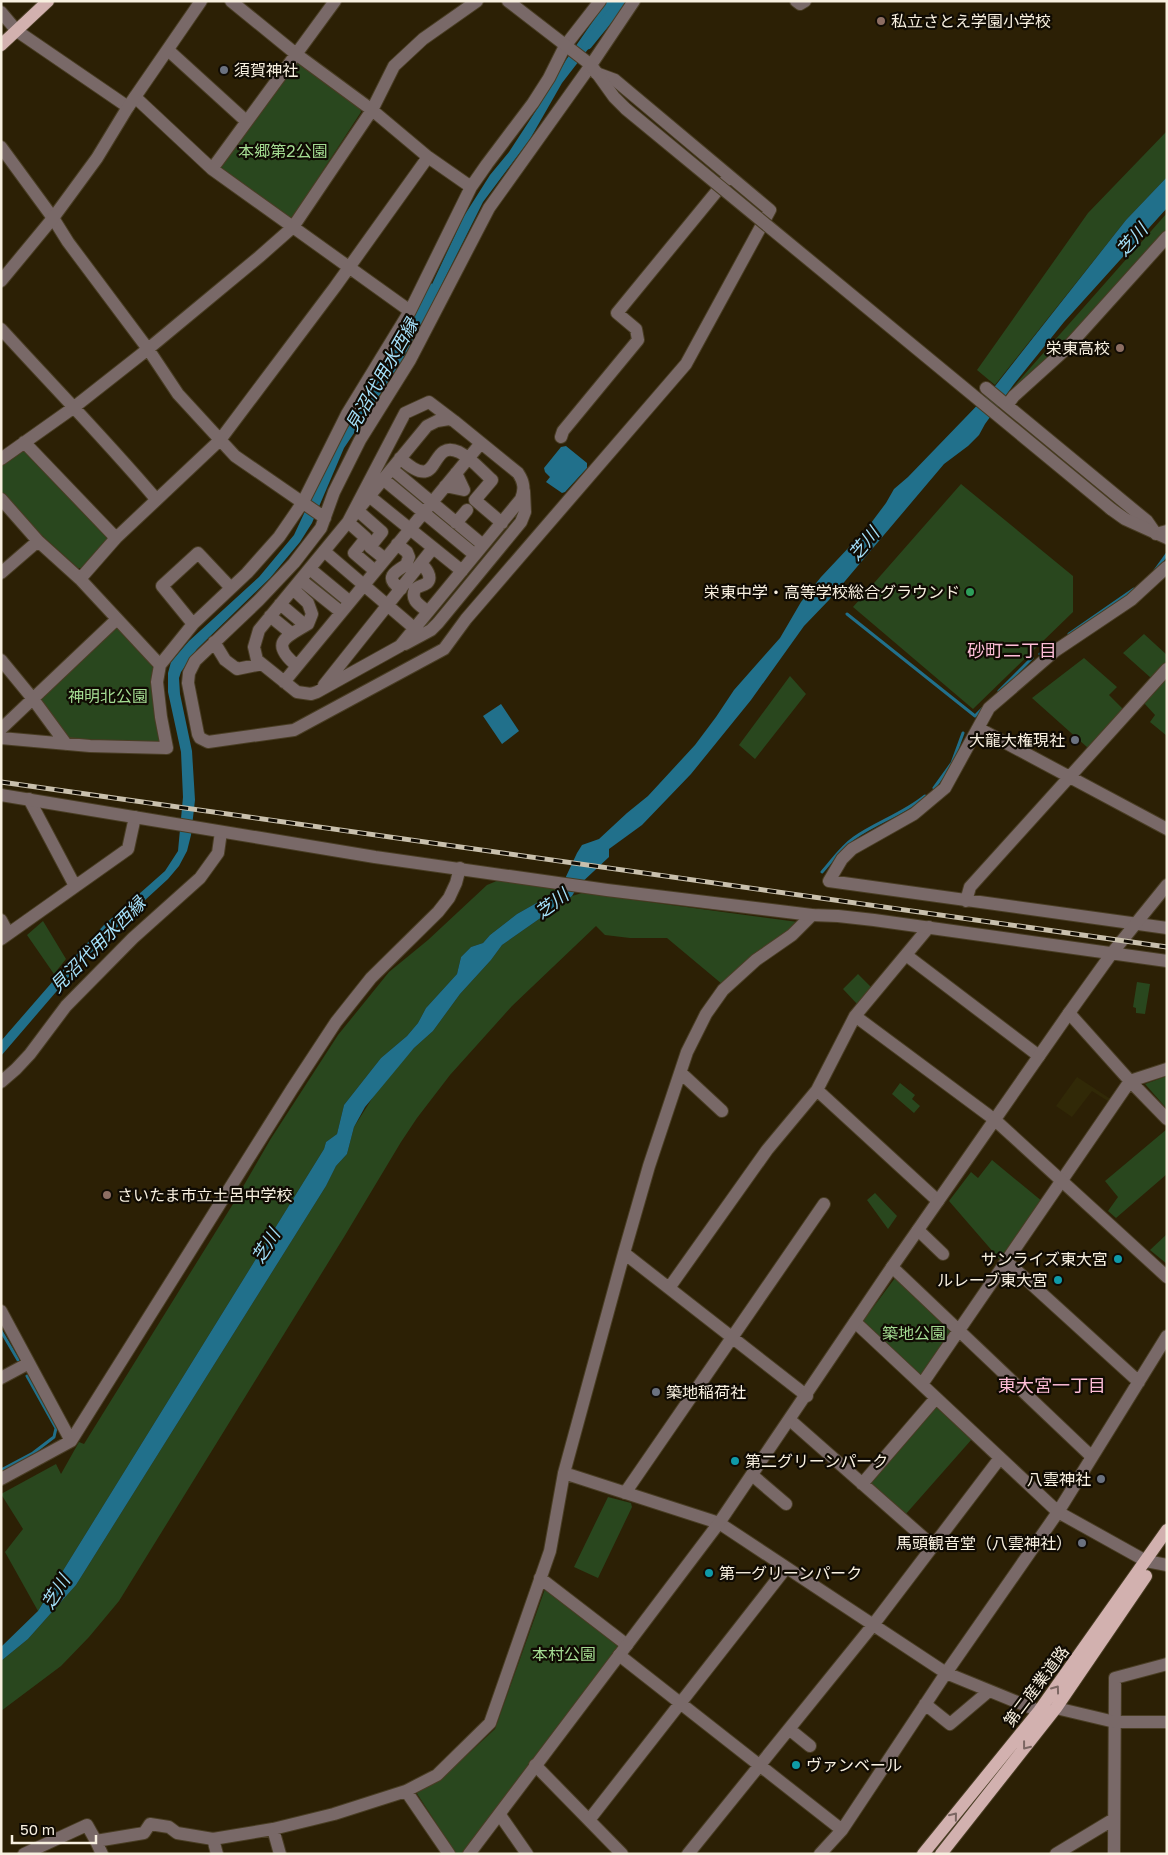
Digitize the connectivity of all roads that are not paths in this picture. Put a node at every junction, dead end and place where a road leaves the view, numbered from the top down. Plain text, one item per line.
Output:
1 (48, 1) edge
2 (202, 1) edge
3 (230, 1) edge
4 (335, 1) edge
5 (477, 1) edge
6 (508, 1) edge
7 (600, 1) edge
8 (634, 1) edge
9 (796, 1) edge
10 (805, 1) edge
11 (1, 12) edge
12 (18, 31) junction
13 (1, 45) edge
14 (567, 48) junction
15 (168, 50) junction
16 (296, 54) junction
17 (591, 66) junction
18 (132, 102) junction
19 (372, 110) junction
20 (246, 121) junction
21 (1, 147) edge
22 (428, 157) junction
23 (212, 168) junction
24 (730, 176) junction
25 (472, 187) junction
26 (53, 218) junction
27 (293, 227) junction
28 (1167, 237) edge
29 (350, 267) junction
30 (4, 274) edge
31 (410, 311) junction
32 (1, 329) edge
33 (148, 349) junction
34 (986, 388) dead end
35 (1005, 404) junction
36 (72, 408) junction
37 (454, 421) junction
38 (561, 437) dead end
39 (220, 440) junction
40 (24, 442) junction
41 (481, 443) junction
42 (400, 458) junction
43 (1, 459) edge
44 (468, 459) junction
45 (392, 469) junction
46 (383, 479) junction
47 (524, 491) junction
48 (369, 496) junction
49 (1, 499) edge
50 (156, 499) junction
51 (305, 504) junction
52 (428, 507) junction
53 (357, 510) junction
54 (467, 510) dead end
55 (322, 516) junction
56 (348, 522) junction
57 (502, 522) junction
58 (456, 523) junction
59 (410, 529) junction
60 (1163, 534) edge
61 (116, 538) junction
62 (38, 541) junction
63 (397, 544) junction
64 (433, 548) junction
65 (479, 550) junction
66 (324, 551) junction
67 (385, 560) junction
68 (421, 564) junction
69 (1167, 567) edge
70 (310, 568) junction
71 (375, 571) junction
72 (462, 571) junction
73 (1, 573) edge
74 (80, 579) junction
75 (297, 584) junction
76 (364, 585) junction
77 (231, 588) junction
78 (401, 589) junction
79 (350, 602) junction
80 (280, 604) junction
81 (388, 606) junction
82 (341, 612) junction
83 (428, 612) junction
84 (270, 616) junction
85 (117, 619) junction
86 (193, 624) junction
87 (305, 625) junction
88 (414, 628) junction
89 (291, 632) junction
90 (214, 642) junction
91 (400, 646) junction
92 (1, 660) edge
93 (262, 664) junction
94 (160, 665) junction
95 (297, 666) junction
96 (1167, 669) edge
97 (284, 682) junction
98 (321, 690) junction
99 (33, 699) junction
100 (978, 728) junction
101 (1, 730) edge
102 (1, 738) edge
103 (66, 744) junction
104 (1070, 777) junction
105 (1, 796) edge
106 (30, 799) junction
107 (136, 818) junction
108 (1167, 829) edge
109 (221, 832) junction
110 (460, 868) junction
111 (1167, 885) edge
112 (75, 886) junction
113 (966, 900) junction
114 (812, 915) junction
115 (1, 920) edge
116 (1135, 924) junction
117 (929, 927) junction
118 (1167, 928) edge
119 (5, 936) edge
120 (1112, 953) junction
121 (906, 955) junction
122 (1167, 961) edge
123 (1069, 1013) junction
124 (855, 1016) junction
125 (1039, 1056) junction
126 (1167, 1069) edge
127 (681, 1073) junction
128 (1130, 1081) junction
129 (1, 1082) edge
130 (817, 1090) junction
131 (722, 1111) dead end
132 (995, 1120) junction
133 (1167, 1120) edge
134 (1061, 1180) junction
135 (938, 1201) junction
136 (824, 1204) dead end
137 (918, 1230) junction
138 (624, 1253) junction
139 (942, 1254) dead end
140 (1006, 1261) junction
141 (892, 1267) junction
142 (1167, 1277) edge
143 (669, 1288) junction
144 (1, 1311) edge
145 (855, 1322) junction
146 (959, 1331) junction
147 (1167, 1336) edge
148 (732, 1337) junction
149 (30, 1363) junction
150 (1, 1378) edge
151 (1139, 1382) junction
152 (922, 1384) junction
153 (807, 1396) junction
154 (936, 1398) junction
155 (790, 1420) junction
156 (71, 1441) junction
157 (1092, 1457) junction
158 (1000, 1458) junction
159 (564, 1473) junction
160 (752, 1476) junction
161 (1, 1480) edge
162 (862, 1484) junction
163 (625, 1493) junction
164 (786, 1504) dead end
165 (1058, 1512) junction
166 (719, 1523) junction
167 (1167, 1530) edge
168 (1167, 1545) edge
169 (933, 1546) junction
170 (1156, 1563) edge
171 (786, 1568) junction
172 (540, 1578) junction
173 (873, 1625) junction
174 (623, 1650) junction
175 (1167, 1664) edge
176 (946, 1673) junction
177 (988, 1690) junction
178 (681, 1703) junction
179 (925, 1704) junction
180 (1056, 1708) junction
181 (1039, 1711) junction
182 (1115, 1722) junction
183 (1167, 1722) edge
184 (790, 1729) junction
185 (810, 1746) dead end
186 (535, 1764) junction
187 (759, 1766) junction
188 (406, 1791) junction
189 (500, 1815) junction
190 (1114, 1819) junction
191 (590, 1820) junction
192 (273, 1829) junction
193 (842, 1830) junction
194 (213, 1839) junction
195 (96, 1841) junction
196 (24, 1854) edge
197 (102, 1854) edge
198 (217, 1854) edge
199 (280, 1854) edge
200 (450, 1854) edge
201 (469, 1854) edge
202 (527, 1854) edge
203 (622, 1854) edge
204 (688, 1854) edge
205 (820, 1854) edge
206 (924, 1854) edge
207 (941, 1854) edge
208 (1056, 1854) edge
209 (1114, 1854) edge

1 - 12 main road
2 - 15 street
3 - 16 street
4 - 16 street
5 - 19 street
6 - 14 street
7 - 14 street
8 - 17 street
9 - 10 street
11 - 12 street
12 - 13 main road
12 - 18 street
14 - 17 street
14 - 25 street
15 - 18 street
15 - 20 street
16 - 19 street
16 - 20 street
17 - 24 street
17 - 55 street
17 - 60 street, bridge
18 - 23 street
18 - 26 street
19 - 22 street
19 - 27 street
20 - 23 street
21 - 26 street
22 - 25 street
22 - 29 street
23 - 27 street
24 - 38 street
24 - 90 street
25 - 31 street
26 - 30 street
26 - 33 street
27 - 29 street
27 - 33 street
28 - 35 street
29 - 31 street
29 - 39 street
31 - 51 street
32 - 36 street
33 - 36 street
33 - 39 street
34 - 35 street
35 - 60 street
36 - 40 street
36 - 50 street
37 - 41 street
37 - 42 street
37 - 56 street
39 - 50 street
39 - 51 street
40 - 43 street
40 - 61 street
41 - 44 street
41 - 47 street
42 - 44 street
42 - 45 street
44 - 52 street
44 - 57 street
45 - 46 street
45 - 52 street
46 - 48 street
46 - 52 street
47 - 57 street
47 - 91 street
48 - 53 street
48 - 59 street
49 - 62 street
50 - 61 street
51 - 55 street
51 - 77 street
52 - 58 street
52 - 59 street
52 - 65 street
53 - 56 street
53 - 67 street
54 - 58 street
55 - 90 street
56 - 66 street
56 - 71 street
57 - 65 street
58 - 65 street
59 - 63 street
59 - 64 street
61 - 74 street
62 - 73 street
62 - 74 street
63 - 67 street
63 - 78 street
64 - 68 street
64 - 72 street
65 - 72 street
66 - 70 street
66 - 76 street
67 - 71 street
68 - 78 street
68 - 83 street
69 - 100 street
70 - 75 street
70 - 79 street
71 - 76 street
72 - 83 street
74 - 85 street
75 - 80 street
75 - 82 street
75 - 87 street
76 - 79 street
76 - 81 street
77 - 86 street
77 - 86 street
78 - 81 street
79 - 82 street
80 - 84 street
80 - 87 street
81 - 88 street
81 - 98 street
82 - 95 street
83 - 88 street
84 - 89 street
84 - 93 street
85 - 94 street
85 - 99 street
86 - 94 street
87 - 89 street
88 - 91 street
89 - 95 street
90 - 93 street
91 - 98 street
92 - 99 street
93 - 97 street
94 - 103 street
95 - 97 street
96 - 104 street
97 - 98 street
99 - 101 street
99 - 103 street
100 - 104 street
100 - 113 street
102 - 103 street
104 - 108 street
104 - 113 street
105 - 106 street
106 - 107 street
106 - 112 street
107 - 109 street
107 - 112 street
109 - 110 street
109 - 129 street
110 - 114 street
110 - 156 street
111 - 116 street
112 - 119 street
113 - 116 street
114 - 117 street
114 - 127 street
115 - 119 street
116 - 118 street
116 - 120 street
117 - 120 street
117 - 121 street
120 - 122 street
120 - 123 street
121 - 124 street
121 - 125 street
123 - 125 street
123 - 128 street
124 - 130 street
124 - 132 street
125 - 132 street
126 - 128 street
127 - 131 street
127 - 138 street
128 - 133 street
128 - 134 street
130 - 135 street
130 - 143 street
132 - 134 street
132 - 135 street
134 - 140 street
134 - 142 street
135 - 137 street
136 - 148 street
137 - 139 street
137 - 141 street
138 - 143 street
138 - 159 street
140 - 146 street
140 - 151 street
141 - 145 street
141 - 146 street
143 - 148 street
144 - 149 street
145 - 152 street
145 - 153 street
146 - 152 street
146 - 157 street
147 - 151 street
148 - 153 street
148 - 163 street
149 - 150 street
149 - 156 street
151 - 157 street
152 - 154 street
153 - 155 street
154 - 158 street
154 - 162 street
155 - 160 street
155 - 162 street
156 - 161 street
157 - 165 street
158 - 165 street
158 - 169 street
159 - 163 street
159 - 172 street
160 - 164 street
160 - 166 street
162 - 169 street
163 - 166 street
165 - 170 street
165 - 176 street
166 - 171 street
166 - 174 street
167 - 170 main road, 第二産業道路
168 - 170 main road, 第二産業道路
169 - 173 street
170 - 180 main road, 第二産業道路
181 -> 170 main road, 第二産業道路
171 - 173 street
171 - 178 street
172 - 174 street
172 - 188 street
173 - 176 street
173 - 184 street
174 - 178 street
174 - 186 street
175 - 182 street
176 - 177 street
176 - 179 street
177 - 179 street
177 - 181 street
178 - 187 street
178 - 191 street
179 - 193 street
180 - 181 street
180 - 182 street
180 -> 207 main road, 第二産業道路
206 -> 181 main road, 第二産業道路
182 - 183 street
182 - 190 street
184 - 185 street
184 - 187 street
186 - 189 street
186 - 191 street
187 - 193 street
187 - 204 street
188 - 192 street
188 - 200 street
189 - 201 street
189 - 202 street
190 - 208 street
190 - 209 street
191 - 203 street
192 - 194 street
192 - 199 street
193 - 205 street
194 - 195 street
194 - 198 street
195 - 196 street
195 - 197 street

